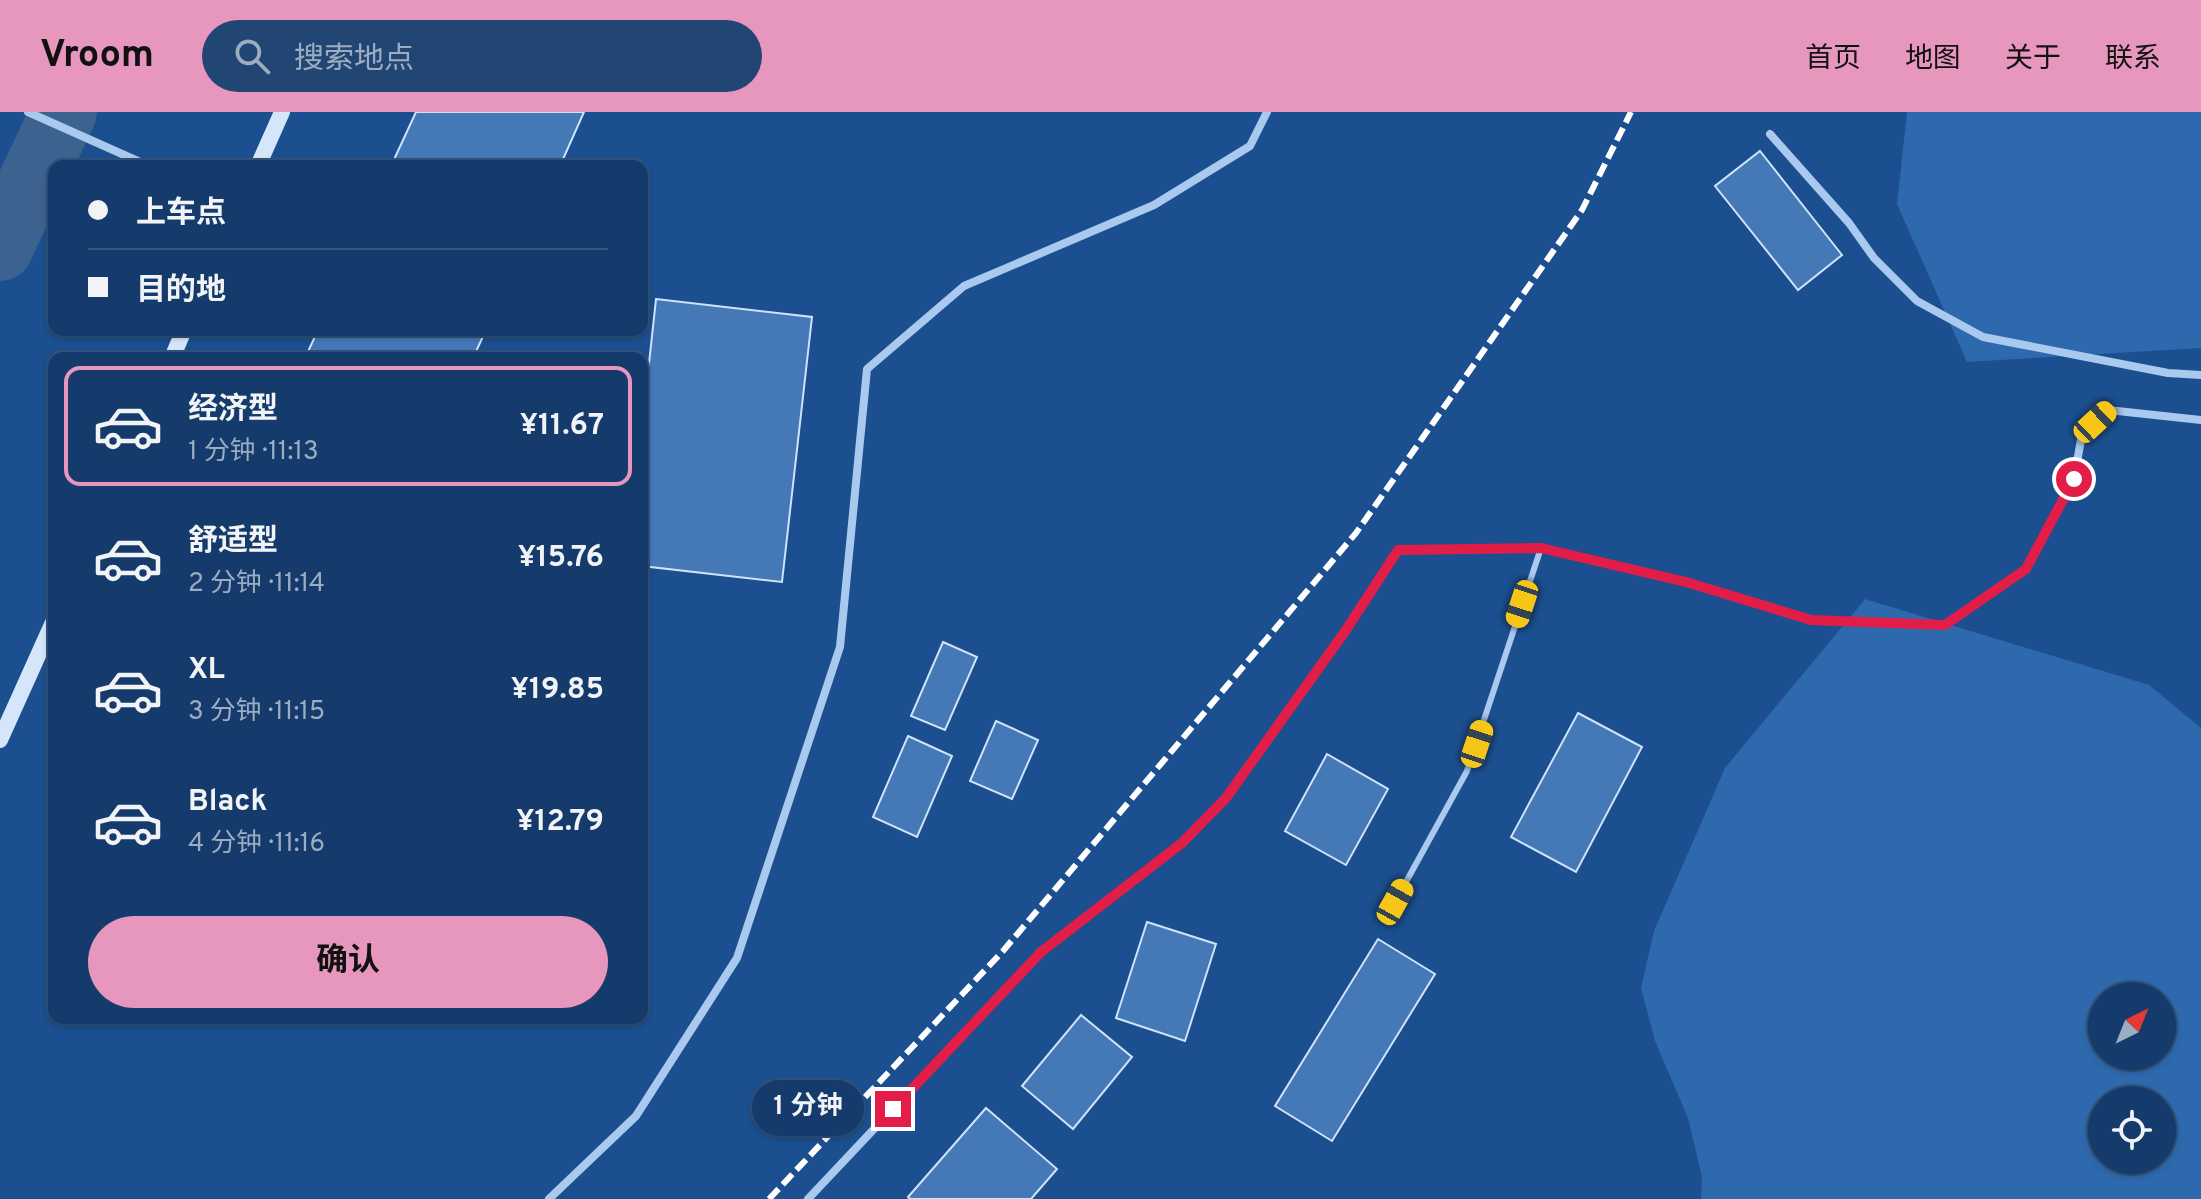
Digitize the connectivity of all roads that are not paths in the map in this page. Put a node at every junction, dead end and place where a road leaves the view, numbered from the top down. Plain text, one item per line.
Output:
1 (28, 112) edge
2 (282, 112) edge
3 (1267, 112) edge
4 (1770, 134) dead end
5 (136, 160) edge
6 (261, 160) edge
7 (2201, 375) edge
8 (2201, 420) edge
9 (1541, 548) junction
10 (48, 633) edge
11 (0, 740) edge
12 (1395, 902) dead end
13 (549, 1199) edge
14 (808, 1199) edge

1 - 5 street
2 - 6 street
3 - 13 street
4 - 7 street
8 - 9 street
9 - 12 lane
9 - 14 street
10 - 11 street

